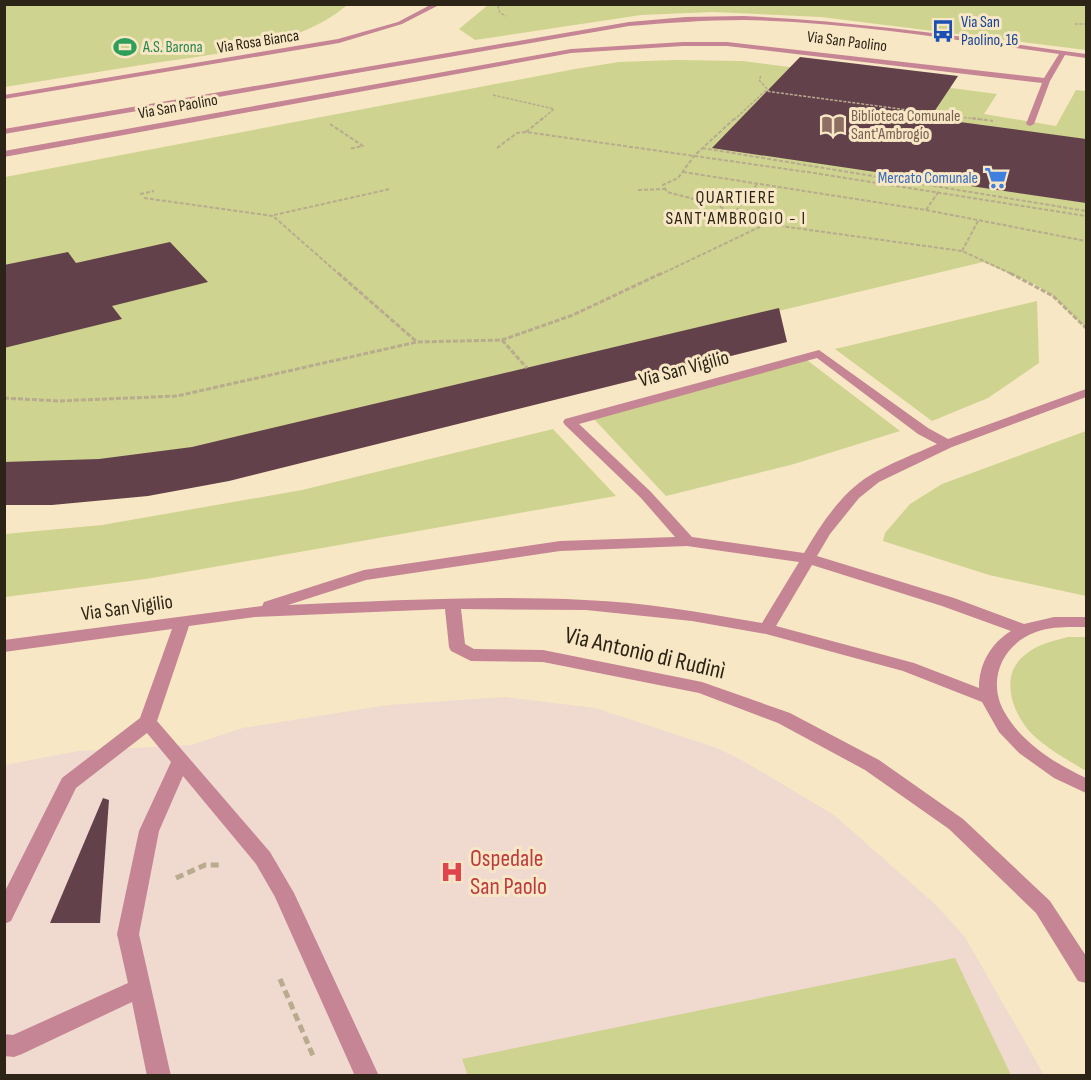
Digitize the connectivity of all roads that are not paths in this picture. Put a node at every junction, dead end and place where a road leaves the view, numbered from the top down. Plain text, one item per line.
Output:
1 (438, 4) edge
2 (604, 28) junction
3 (622, 36) dead end
4 (633, 41) dead end
5 (643, 46) junction
6 (1063, 53) junction
7 (1086, 56) edge
8 (334, 75) junction
9 (1046, 81) junction
10 (357, 90) junction
11 (4, 97) edge
12 (1030, 124) dead end
13 (4, 132) edge
14 (4, 154) edge
15 (1086, 393) edge
16 (947, 444) junction
17 (687, 541) junction
18 (809, 559) junction
19 (452, 604) junction
20 (255, 612) junction
21 (183, 621) junction
22 (1086, 622) edge
23 (766, 629) junction
24 (1024, 630) junction
25 (4, 646) edge
26 (989, 698) junction
27 (148, 722) junction
28 (181, 760) junction
29 (1086, 786) edge
30 (4, 915) edge
31 (1086, 974) edge
32 (139, 988) junction
33 (4, 1045) edge
34 (159, 1076) edge
35 (367, 1076) edge

1 - 11 street, Via Rosa Bianca
2 - 3 street
2 - 6 street, Via San Paolino
2 - 8 street, Via San Paolino
4 - 5 street, Via San Paolino
5 - 9 street, Via San Paolino
5 - 10 street, Via San Paolino
6 - 7 street, Via San Paolino
6 - 9 street
8 - 10 street
8 - 13 street, Via San Paolino
9 - 12 street
10 - 14 street, Via San Paolino
15 - 16 street
16 - 17 street, Via San Vigilio
16 - 18 street
17 - 18 street, Via San Vigilio
17 - 20 street, Via San Vigilio
18 - 23 street
18 - 24 street, Via San Vigilio
19 - 20 street, Via San Vigilio
19 - 23 street, Via San Vigilio
19 - 31 street, Via Antonio di Rudinì
20 - 21 street, Via San Vigilio
21 - 25 street, Via San Vigilio
21 - 27 street
22 - 24 street
23 - 26 street, Via San Vigilio
24 - 26 street
26 - 29 street
27 - 28 street
27 - 30 street
28 - 32 street
28 - 35 street
32 - 33 street
32 - 34 street

